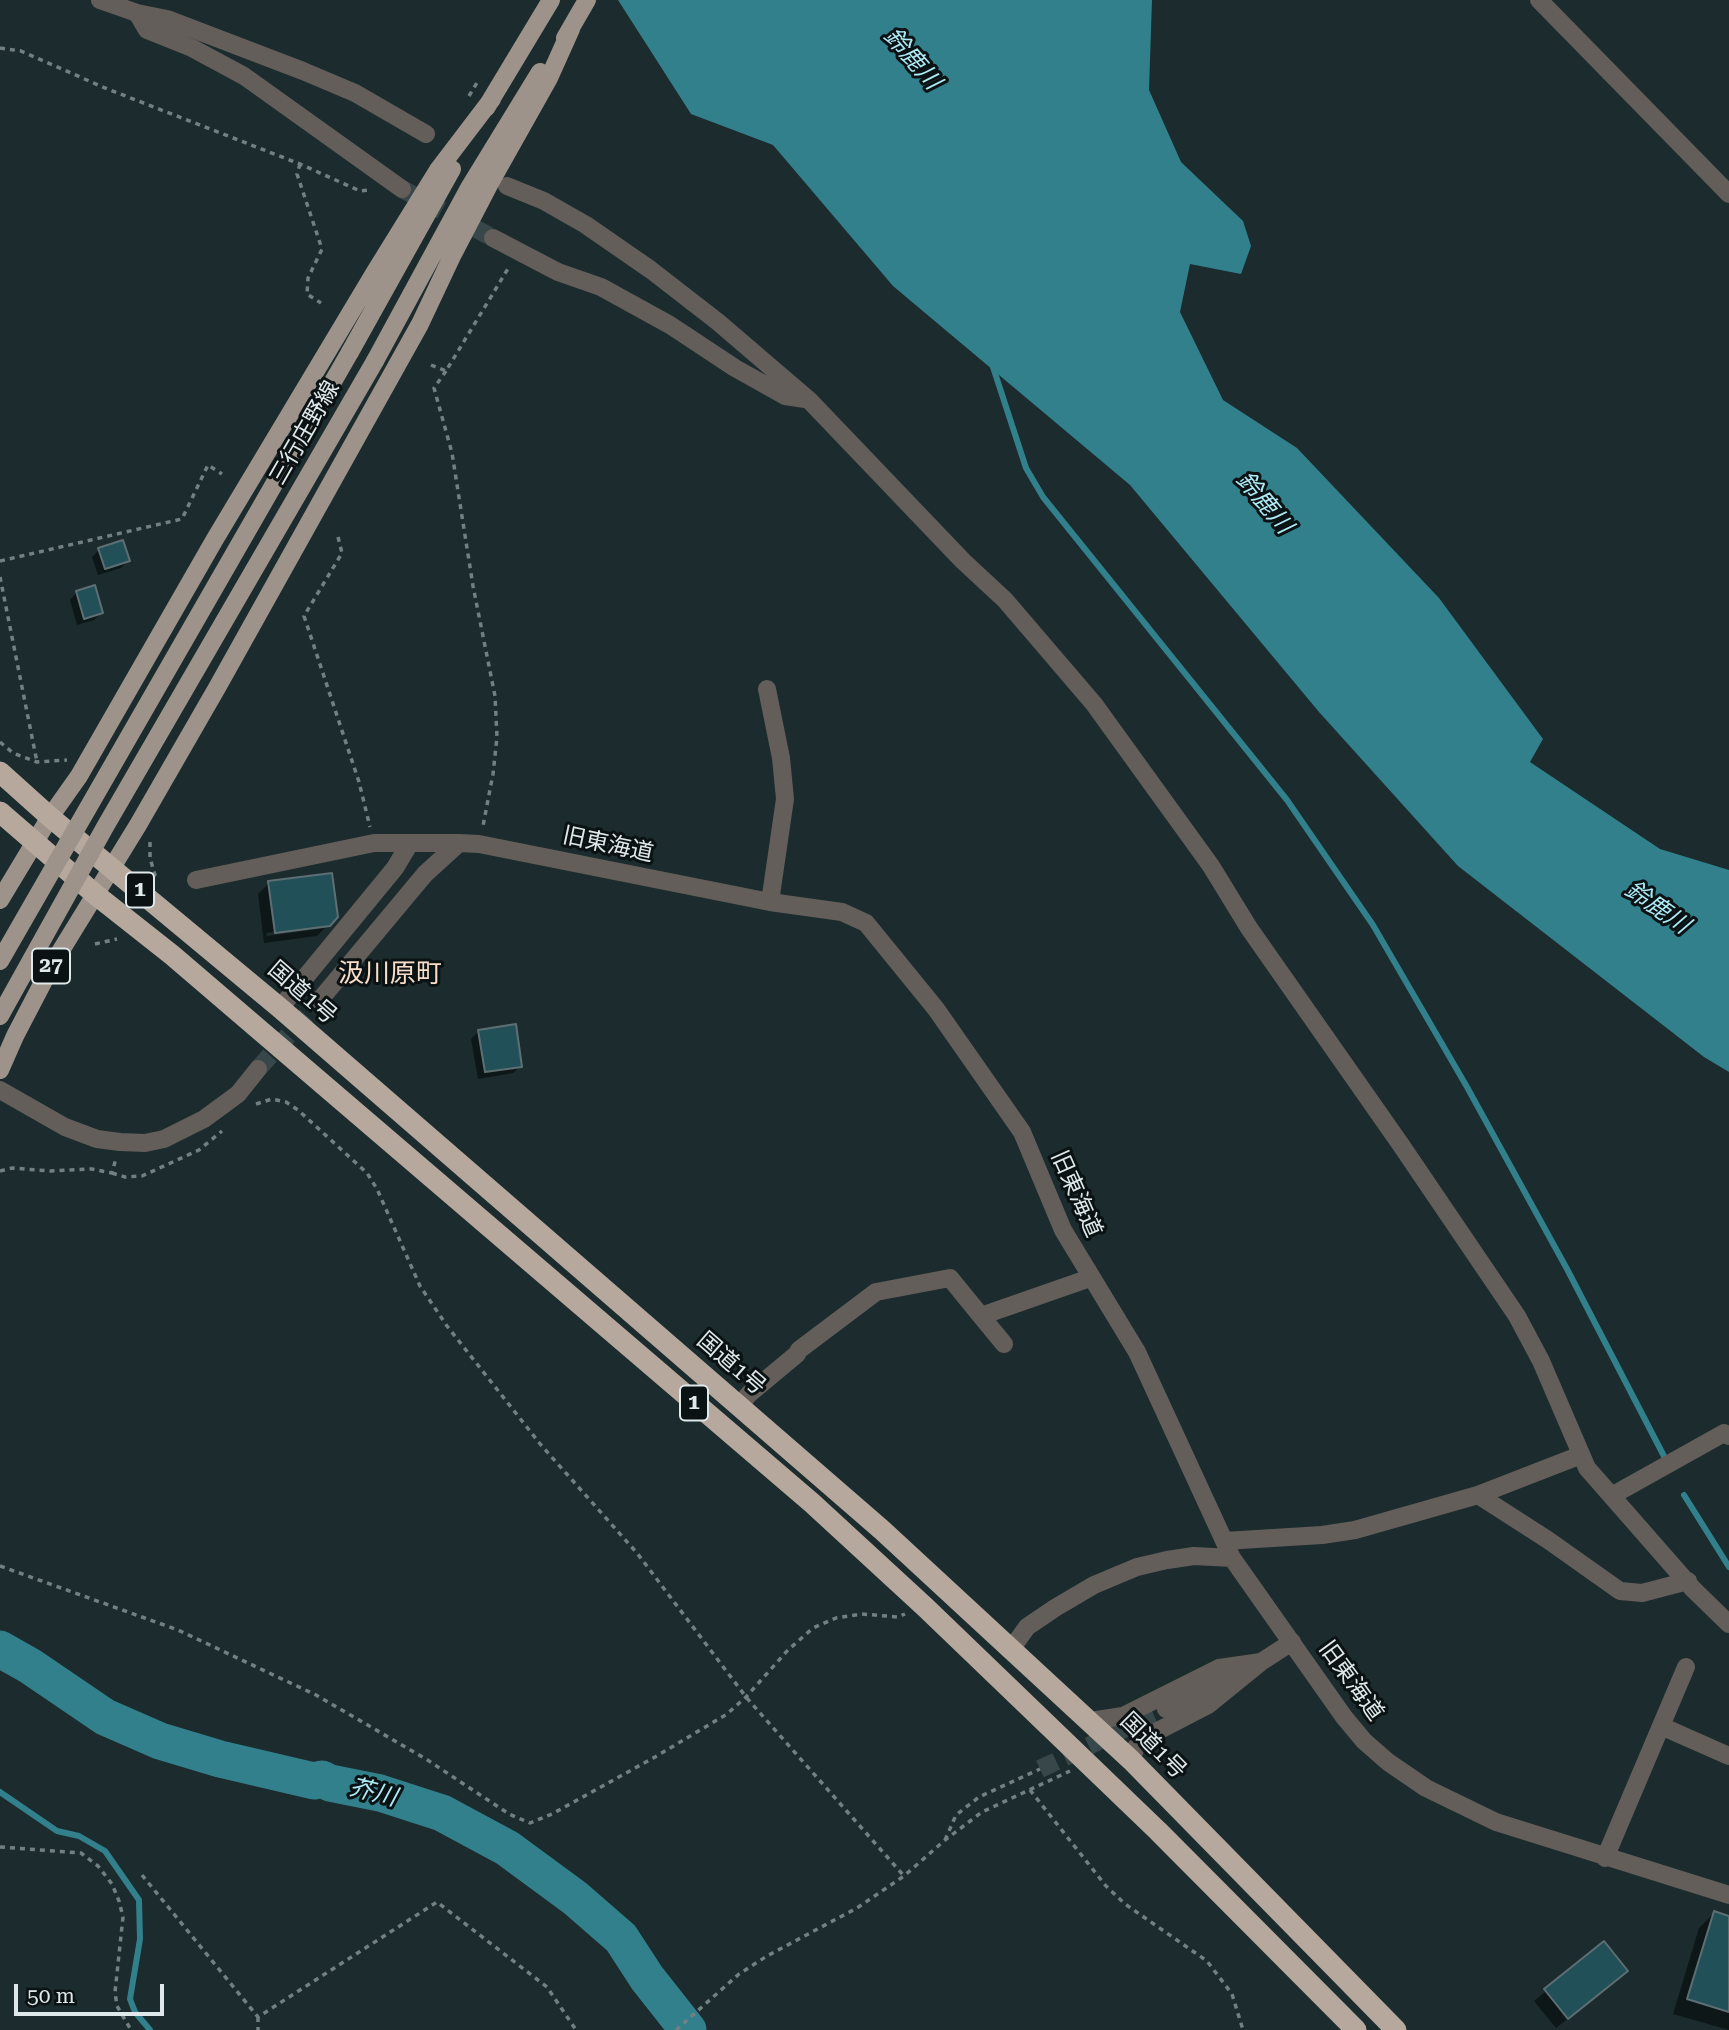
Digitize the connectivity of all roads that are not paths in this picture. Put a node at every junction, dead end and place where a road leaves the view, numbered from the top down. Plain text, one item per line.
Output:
1 (100, 0) edge
2 (551, 0) edge
3 (587, 0) edge
4 (1539, 0) edge
5 (137, 13) junction
6 (571, 29) junction
7 (492, 99) junction
8 (426, 134) dead end
9 (498, 184) junction
10 (402, 189) tunnel mouth
11 (1729, 194) edge
12 (493, 238) tunnel mouth
13 (809, 400) junction
14 (767, 689) dead end
15 (0, 772) edge
16 (0, 812) edge
17 (50, 817) junction
18 (35, 842) junction
19 (410, 843) junction
20 (459, 843) junction
21 (112, 867) junction
22 (196, 880) dead end
23 (96, 895) junction
24 (0, 900) edge
25 (770, 902) junction
26 (0, 961) edge
27 (319, 1001) tunnel mouth
28 (280, 1008) junction
29 (0, 1016) edge
30 (258, 1069) tunnel mouth
31 (0, 1070) edge
32 (0, 1090) edge
33 (1090, 1278) junction
34 (981, 1316) junction
35 (1004, 1344) dead end
36 (739, 1406) junction
37 (1729, 1436) edge
38 (1581, 1455) junction
39 (1478, 1495) junction
40 (1613, 1495) junction
41 (1224, 1541) junction
42 (1232, 1559) junction
43 (1688, 1581) junction
44 (1729, 1624) edge
45 (1292, 1642) junction
46 (1012, 1648) junction
47 (1261, 1662) junction
48 (1686, 1667) dead end
49 (1166, 1709) tunnel mouth
50 (1090, 1721) junction
51 (1661, 1726) junction
52 (1729, 1756) edge
53 (1131, 1760) junction
54 (1605, 1858) junction
55 (1729, 1895) edge
56 (1356, 2030) edge
57 (1396, 2030) edge

1 - 5 street
2 - 7 main road, 三行庄野線
3 - 6 main road, 三行庄野線
4 - 11 street
5 - 8 street
5 - 10 street
6 - 9 main road, 三行庄野線
6 - 29 main road, 三行庄野線 / 27, bridge
7 - 17 main road, 三行庄野線
7 - 26 main road, 三行庄野線 / 27, bridge
9 - 13 street
9 - 21 main road, 三行庄野線
12 - 13 street
13 - 38 street
14 - 25 street
15 - 17 highway, 国道1号 / 1
16 - 18 highway, 1
17 - 18 main road, 三行庄野線
17 - 21 highway, 国道1号 / 1
18 - 23 highway, 1
18 - 24 main road, 三行庄野線
19 - 20 street, 旧東海道
19 - 22 street, 旧東海道
19 - 28 street
20 - 25 street, 旧東海道
20 - 27 street
21 - 23 main road, 27
21 - 28 highway, 国道1号 / 1
23 - 31 main road, 27
23 - 56 highway, 1
25 - 33 street, 旧東海道
28 - 36 highway, 国道1号 / 1
30 - 32 street
33 - 34 street
33 - 41 street, 旧東海道
34 - 35 street
34 - 36 street
36 - 46 highway, 国道1号 / 1
37 - 40 street
38 - 39 street
38 - 40 street
39 - 41 street
39 - 43 street
40 - 43 street
41 - 42 street, 旧東海道
42 - 45 street, 旧東海道
42 - 46 street
43 - 44 street
45 - 47 street
45 - 54 street, 旧東海道
46 - 50 highway, 国道1号 / 1
47 - 49 street
47 - 50 street
47 - 53 street
48 - 51 street
50 - 53 highway, 国道1号 / 1
51 - 52 street
51 - 54 street
53 - 57 highway, 国道1号 / 1
54 - 55 street, 旧東海道

